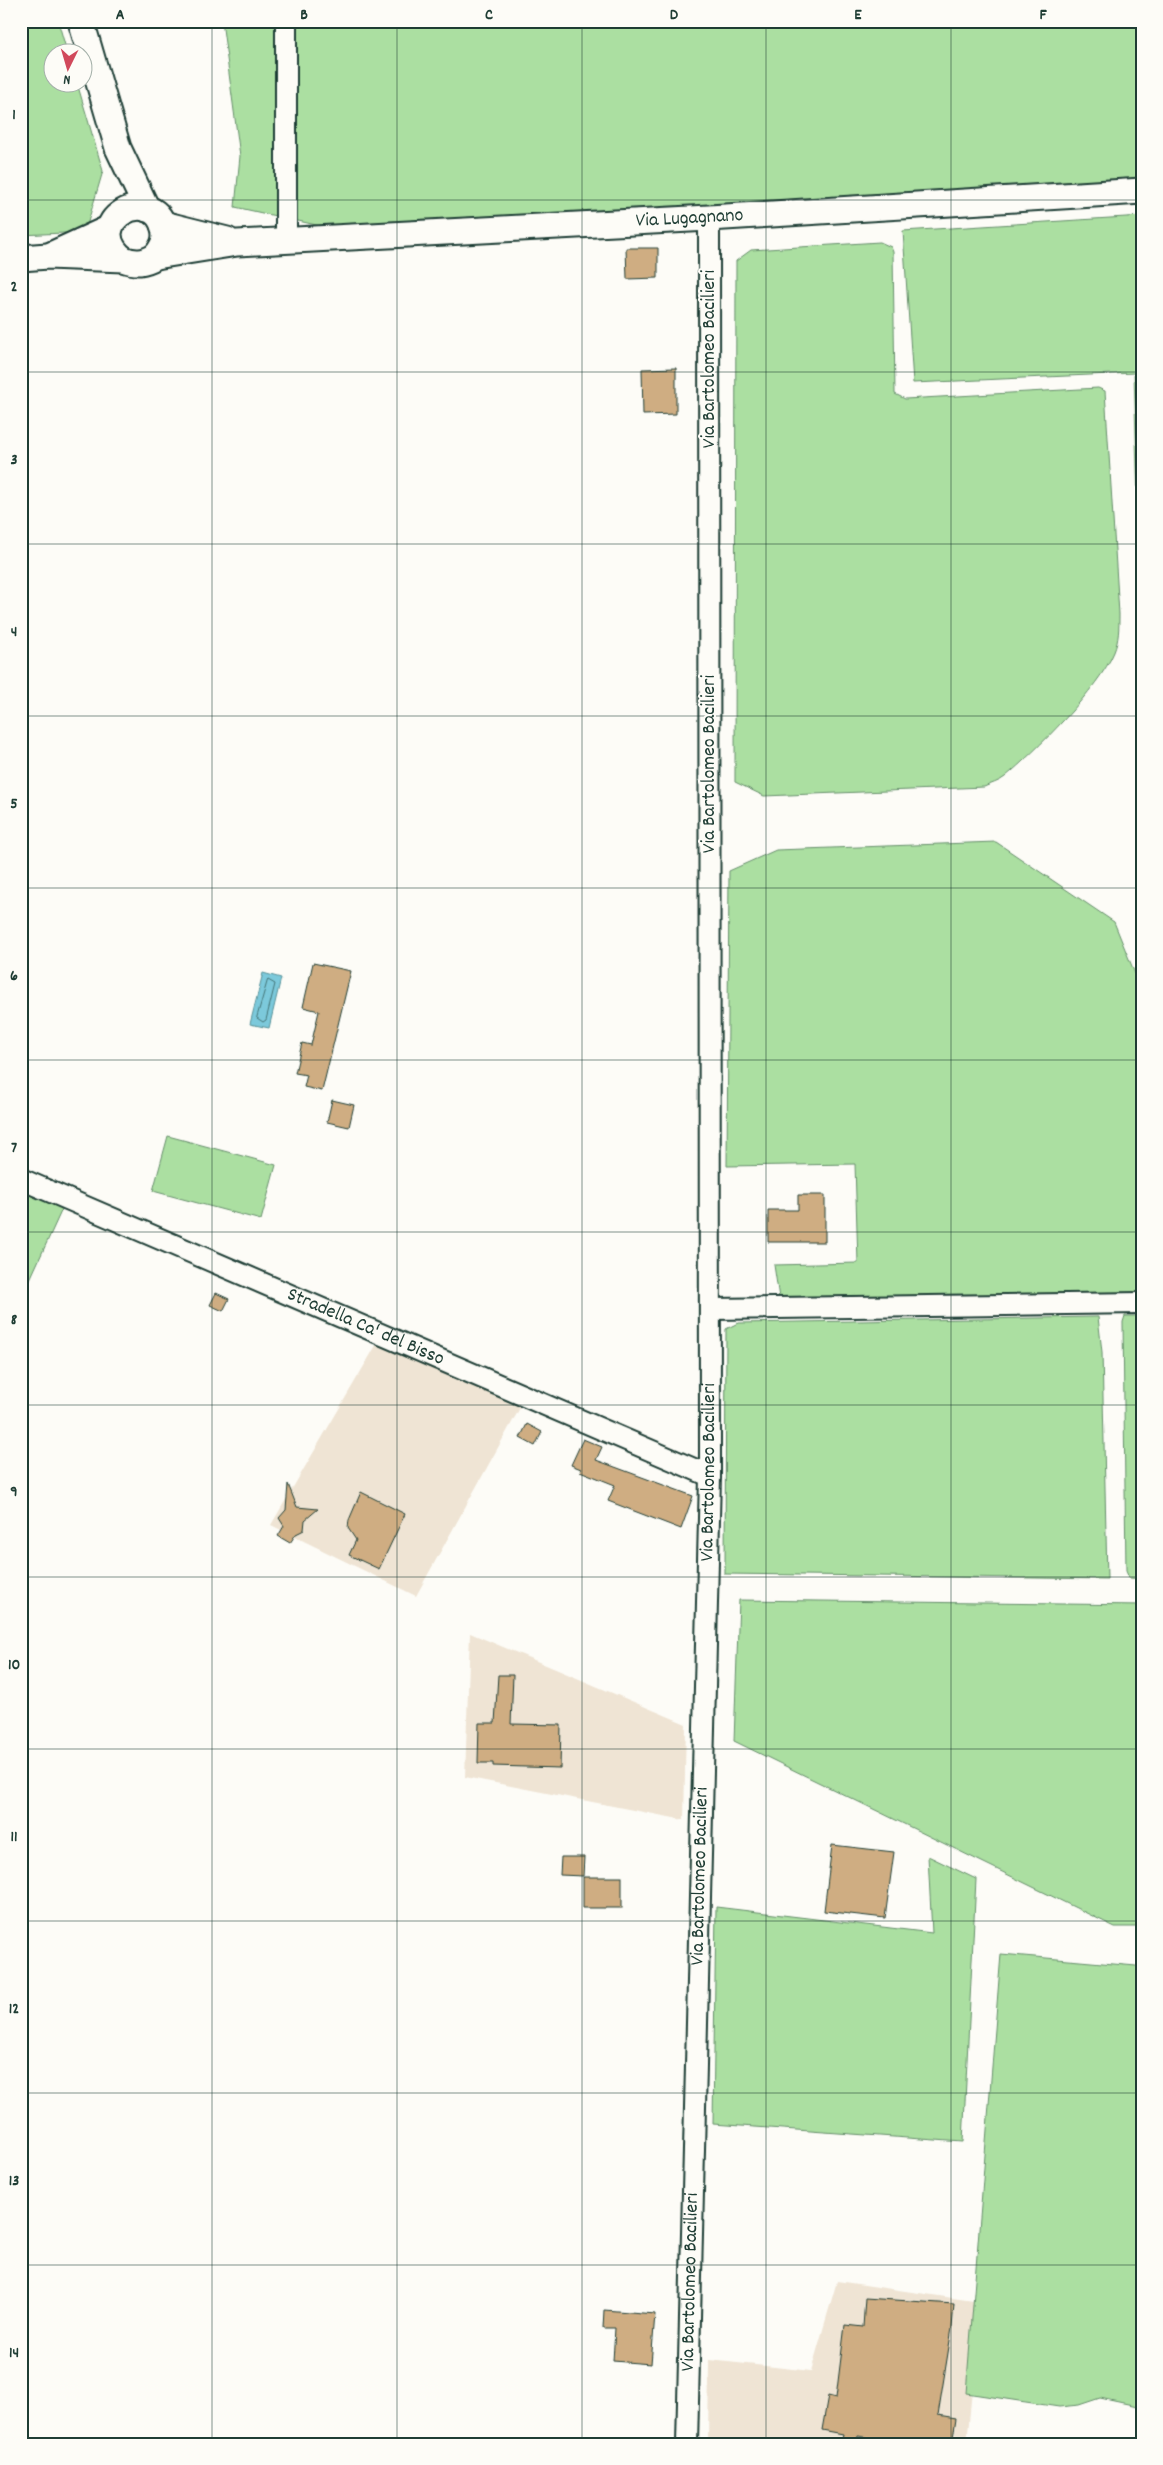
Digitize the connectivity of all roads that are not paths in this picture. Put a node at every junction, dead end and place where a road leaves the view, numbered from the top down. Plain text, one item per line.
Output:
1 (82, 21) edge
2 (286, 21) edge
3 (1142, 191) edge
4 (136, 218) junction
5 (710, 218) junction
6 (286, 240) junction
7 (237, 243) junction
8 (48, 256) junction
9 (156, 256) junction
10 (21, 258) edge
11 (123, 259) junction
12 (21, 1179) edge
13 (1142, 1304) edge
14 (710, 1309) junction
15 (710, 1476) junction
16 (688, 2444) edge

1 - 4 main road
2 - 6 street
3 - 5 main road, Via Lugagnano
4 - 7 main road, Via Lugagnano
4 - 8 main road, Via Lugagnano
4 - 9 main road
4 - 11 main road
5 - 6 main road, Via Lugagnano
5 - 14 street, Via Bartolomeo Bacilieri
6 - 7 main road, Via Lugagnano
7 - 9 main road, Via Lugagnano
8 - 10 main road, Via Lugagnano
8 - 11 main road, Via Lugagnano
9 - 11 main road, Via Lugagnano
12 - 15 street, Stradella Ca' del Bisso
13 - 14 street
14 - 15 street, Via Bartolomeo Bacilieri
15 - 16 street, Via Bartolomeo Bacilieri

